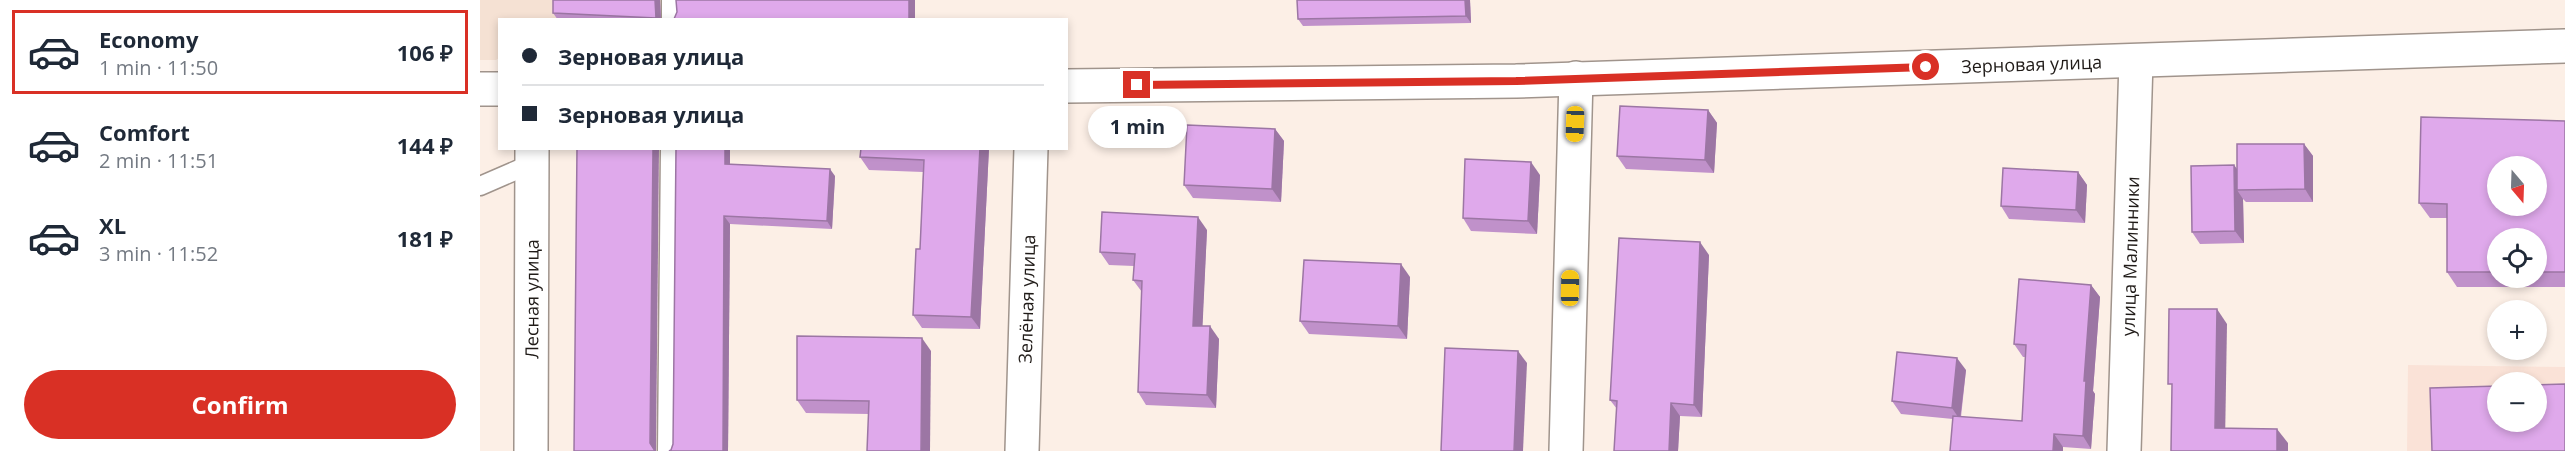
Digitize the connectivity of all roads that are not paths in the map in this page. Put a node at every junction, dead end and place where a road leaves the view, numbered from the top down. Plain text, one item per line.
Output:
1 (671, 0) edge
2 (671, 18) edge
3 (2565, 46) edge
4 (2136, 61) junction
5 (1576, 78) junction
6 (1068, 86) edge
7 (480, 89) edge
8 (498, 89) edge
9 (670, 150) edge
10 (1031, 150) edge
11 (532, 156) edge
12 (480, 186) edge
13 (531, 451) edge
14 (667, 451) edge
15 (1022, 451) edge
16 (1566, 451) edge
17 (2124, 451) edge

1 - 2 lane
3 - 4 main road, Зерновая улица
4 - 5 main road, Зерновая улица
4 - 17 main road, улица Малинники
5 - 6 main road, Зерновая улица
5 - 16 main road
7 - 8 main road
9 - 14 lane
10 - 15 main road, Зелёная улица
11 - 12 lane
11 - 13 main road, Лесная улица

